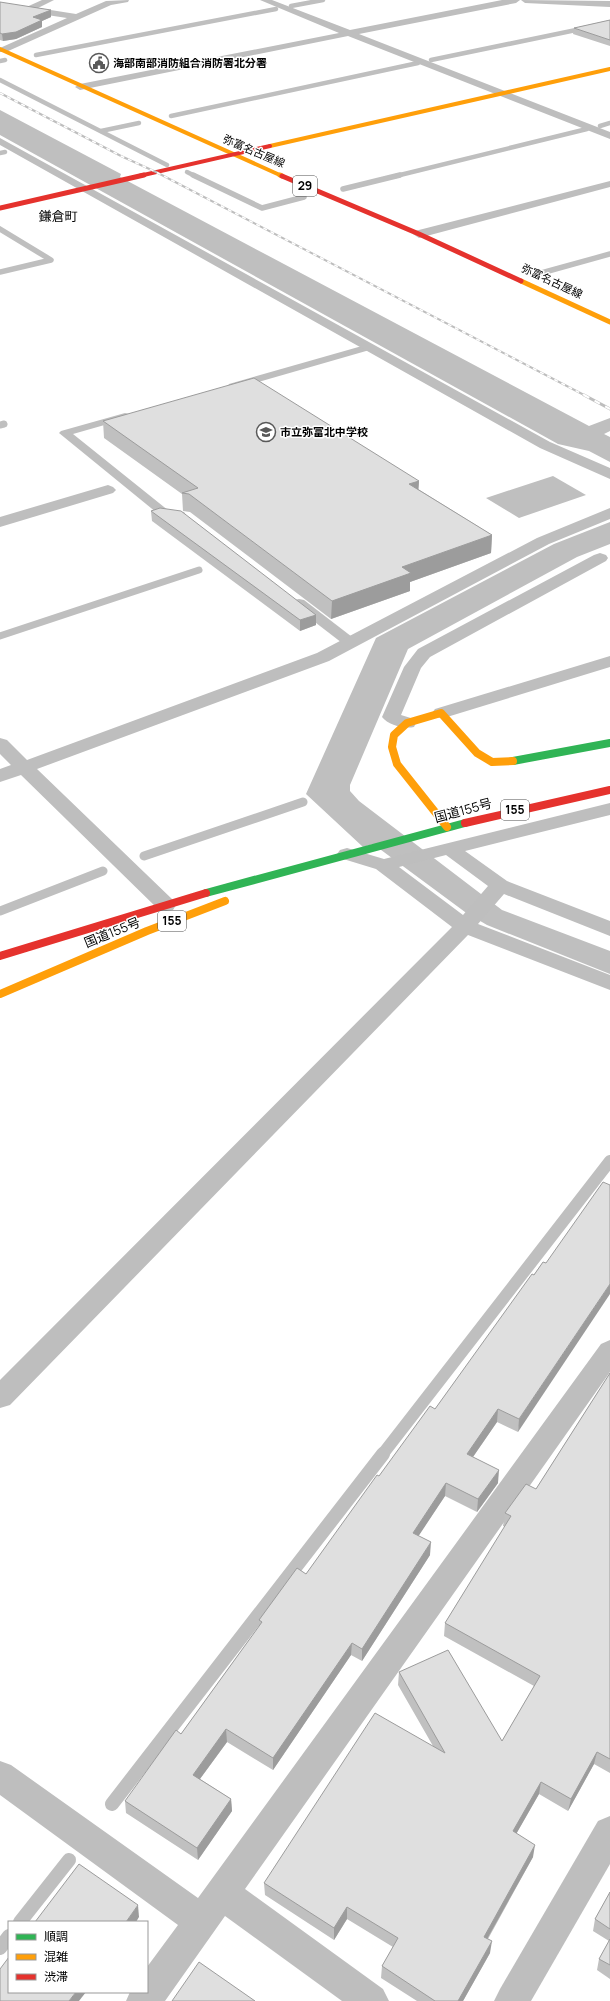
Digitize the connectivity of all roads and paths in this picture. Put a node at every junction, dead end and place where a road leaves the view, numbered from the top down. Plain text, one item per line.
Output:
1 (50, 0) edge
2 (125, 0) edge
3 (264, 0) edge
4 (516, 0) edge
5 (526, 0) edge
6 (531, 0) edge
7 (610, 4) edge
8 (78, 17) junction
9 (352, 34) junction
10 (1, 49) edge
11 (610, 69) edge
12 (80, 87) junction
13 (502, 94) junction
14 (610, 136) edge
15 (0, 141) edge
16 (232, 155) junction
17 (610, 184) edge
18 (88, 188) junction
19 (0, 208) edge
20 (420, 234) junction
21 (610, 322) edge
22 (369, 347) junction
23 (224, 388) edge
24 (133, 414) edge
25 (610, 474) edge
26 (129, 484) junction
27 (108, 490) joint
28 (610, 513) edge
29 (191, 521) edge
30 (0, 522) edge
31 (606, 558) edge
32 (290, 596) edge
33 (351, 643) junction
34 (610, 661) edge
35 (441, 713) junction
36 (407, 723) junction
37 (610, 743) edge
38 (0, 744) edge
39 (24, 767) junction
40 (0, 776) edge
41 (610, 790) edge
42 (610, 809) edge
43 (447, 827) junction
44 (450, 849) junction
45 (356, 851) junction
46 (383, 865) junction
47 (500, 885) junction
48 (250, 891) dead end
49 (236, 897) dead end
50 (166, 905) junction
51 (465, 926) junction
52 (610, 929) edge
53 (0, 956) edge
54 (610, 983) edge
55 (0, 994) edge
56 (610, 1351) edge
57 (0, 1397) edge
58 (0, 1776) edge
59 (610, 1832) edge
60 (222, 1893) junction
61 (201, 1921) junction
62 (144, 2001) edge
63 (371, 2001) edge
64 (512, 2001) edge

1 - 8 street
2 - 8 street
3 - 9 street
4 - 9 street
5 - 6 street
6 - 7 street
8 - 10 street
9 - 12 street
9 - 13 street
10 - 12 main road, 弥富名古屋線 / 29
11 - 13 main road
12 - 16 main road, 弥富名古屋線 / 29
13 - 14 street
13 - 16 main road
15 - 18 street
16 - 18 main road
16 - 20 main road, 弥富名古屋線 / 29
17 - 20 street
18 - 19 main road
18 - 22 street
20 - 21 main road, 弥富名古屋線 / 29
22 - 23 lane
22 - 25 street
24 - 26 lane
26 - 27 lane
26 - 29 lane
27 - 30 street
28 - 33 street
31 - 36 street
32 - 33 lane
33 - 39 street
34 - 35 street
35 - 36 main road
35 - 37 main road
36 - 43 main road
38 - 39 street
39 - 40 street
39 - 50 street
41 - 43 main road, 国道155号 / 155
42 - 44 street
43 - 45 main road, 国道155号 / 155
44 - 46 street
44 - 47 street
45 - 46 street
45 - 48 main road, 国道155号 / 155
45 - 50 main road, 国道155号 / 155
46 - 51 street
47 - 51 street
47 - 52 street
49 - 55 main road, 国道155号 / 155
50 - 53 main road, 国道155号 / 155
51 - 54 street
51 - 57 street
56 - 60 street
58 - 61 street
59 - 64 street
60 - 61 street
60 - 63 street
61 - 62 street

